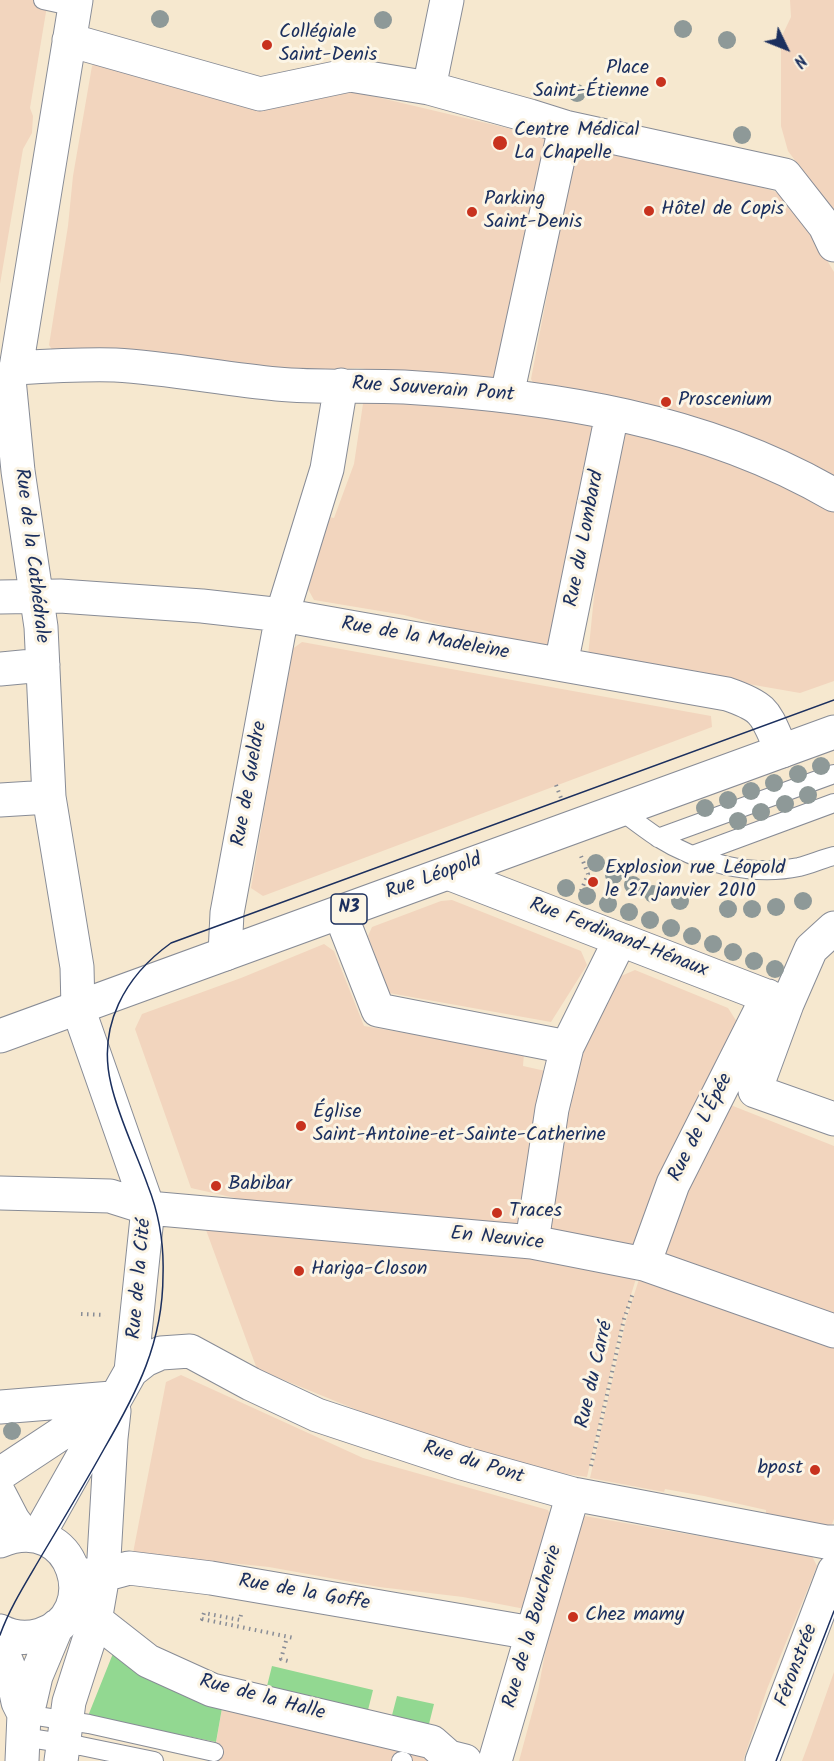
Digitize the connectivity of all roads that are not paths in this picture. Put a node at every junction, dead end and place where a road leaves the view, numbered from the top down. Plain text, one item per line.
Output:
1 (43, 0) edge
2 (447, 0) edge
3 (75, 4) edge
4 (69, 40) junction
5 (407, 91) junction
6 (565, 127) junction
7 (834, 245) edge
8 (8, 376) edge
9 (343, 377) junction
10 (507, 395) junction
11 (612, 414) junction
12 (9, 471) edge
13 (834, 495) edge
14 (36, 596) junction
15 (0, 597) edge
16 (282, 615) junction
17 (561, 664) junction
18 (43, 665) junction
19 (0, 669) edge
20 (834, 732) edge
21 (782, 751) junction
22 (834, 774) edge
23 (49, 797) junction
24 (0, 800) edge
25 (834, 803) edge
26 (620, 810) junction
27 (658, 838) junction
28 (693, 855) junction
29 (834, 856) edge
30 (448, 873) junction
31 (340, 913) junction
32 (834, 927) edge
33 (620, 940) junction
34 (225, 954) junction
35 (778, 1000) junction
36 (78, 1008) junction
37 (0, 1036) edge
38 (567, 1047) junction
39 (741, 1085) junction
40 (834, 1119) edge
41 (0, 1192) edge
42 (148, 1208) junction
43 (532, 1242) junction
44 (643, 1264) junction
45 (834, 1331) edge
46 (124, 1384) junction
47 (0, 1407) edge
48 (0, 1474) edge
49 (579, 1494) junction
50 (0, 1495) edge
51 (21, 1537) edge
52 (834, 1542) edge
53 (834, 1571) edge
54 (81, 1600) junction
55 (0, 1631) edge
56 (532, 1633) junction
57 (0, 1645) edge
58 (42, 1747) edge
59 (214, 1752) dead end
60 (154, 1761) edge
61 (465, 1761) edge
62 (495, 1761) edge
63 (762, 1761) edge

1 - 3 lane
2 - 5 street
3 - 4 street, Rue de la Cathédrale
4 - 5 street
4 - 8 street, Rue de la Cathédrale
5 - 6 street
6 - 7 street
6 - 10 street
8 - 9 street, Rue Souverain Pont
8 - 12 street, Rue de la Cathédrale
9 - 10 street, Rue Souverain Pont
9 - 16 street, Rue de Gueldre
10 - 11 street, Rue Souverain Pont
11 - 13 street, Rue Souverain Pont
11 - 17 street, Rue du Lombard
12 - 14 street, Rue de la Cathédrale
14 - 15 street, Rue de la Madeleine
14 - 16 street, Rue de la Madeleine
14 - 18 street, Rue de la Cathédrale
16 - 17 street, Rue de la Madeleine
16 - 34 street, Rue de Gueldre
17 - 21 street, Rue de la Madeleine
18 - 19 street
18 - 23 street, Rue de la Cathédrale
20 - 21 street, Rue Léopold / N3
21 - 26 street, Rue Léopold / N3
22 - 27 lane
23 - 24 street
23 - 36 street, Rue de la Cathédrale
25 - 28 lane
26 - 27 lane
26 - 30 street, Rue Léopold / N3
27 - 28 lane
28 - 29 lane
30 - 31 street, Rue Léopold / N3
30 - 33 street, Rue Ferdinand-Hénaux
31 - 34 street, Rue Léopold / N3
31 - 38 street
32 - 35 street, Rue de L'Épée
33 - 35 street, Rue Ferdinand-Hénaux
33 - 38 street
34 - 36 street, Rue Léopold / N3
35 - 39 street, Rue de L'Épée
36 - 37 street, Rue Léopold / N3
36 - 42 street, Rue de la Cité
38 - 43 street
39 - 40 street
39 - 44 street, Rue de L'Épée
41 - 42 street, En Neuvice
42 - 43 street, En Neuvice
42 - 46 street, Rue de la Cité
43 - 44 street, En Neuvice
44 - 45 street, En Neuvice
46 - 47 street
46 - 48 street, Rue du Pont
46 - 49 street, Rue du Pont
46 - 51 street, Rue de la Cité
46 - 54 street
49 - 52 street, Rue du Pont
49 - 56 street, Rue de la Boucherie
50 - 51 street
51 - 54 street
53 - 63 street, Féronstrée
54 - 55 street, Rue de la Goffe
54 - 56 street, Rue de la Goffe
54 - 58 street
54 - 58 street
54 - 61 street, Rue de la Halle
56 - 62 street, Rue de la Boucherie
57 - 58 street
58 - 59 lane
58 - 60 lane

